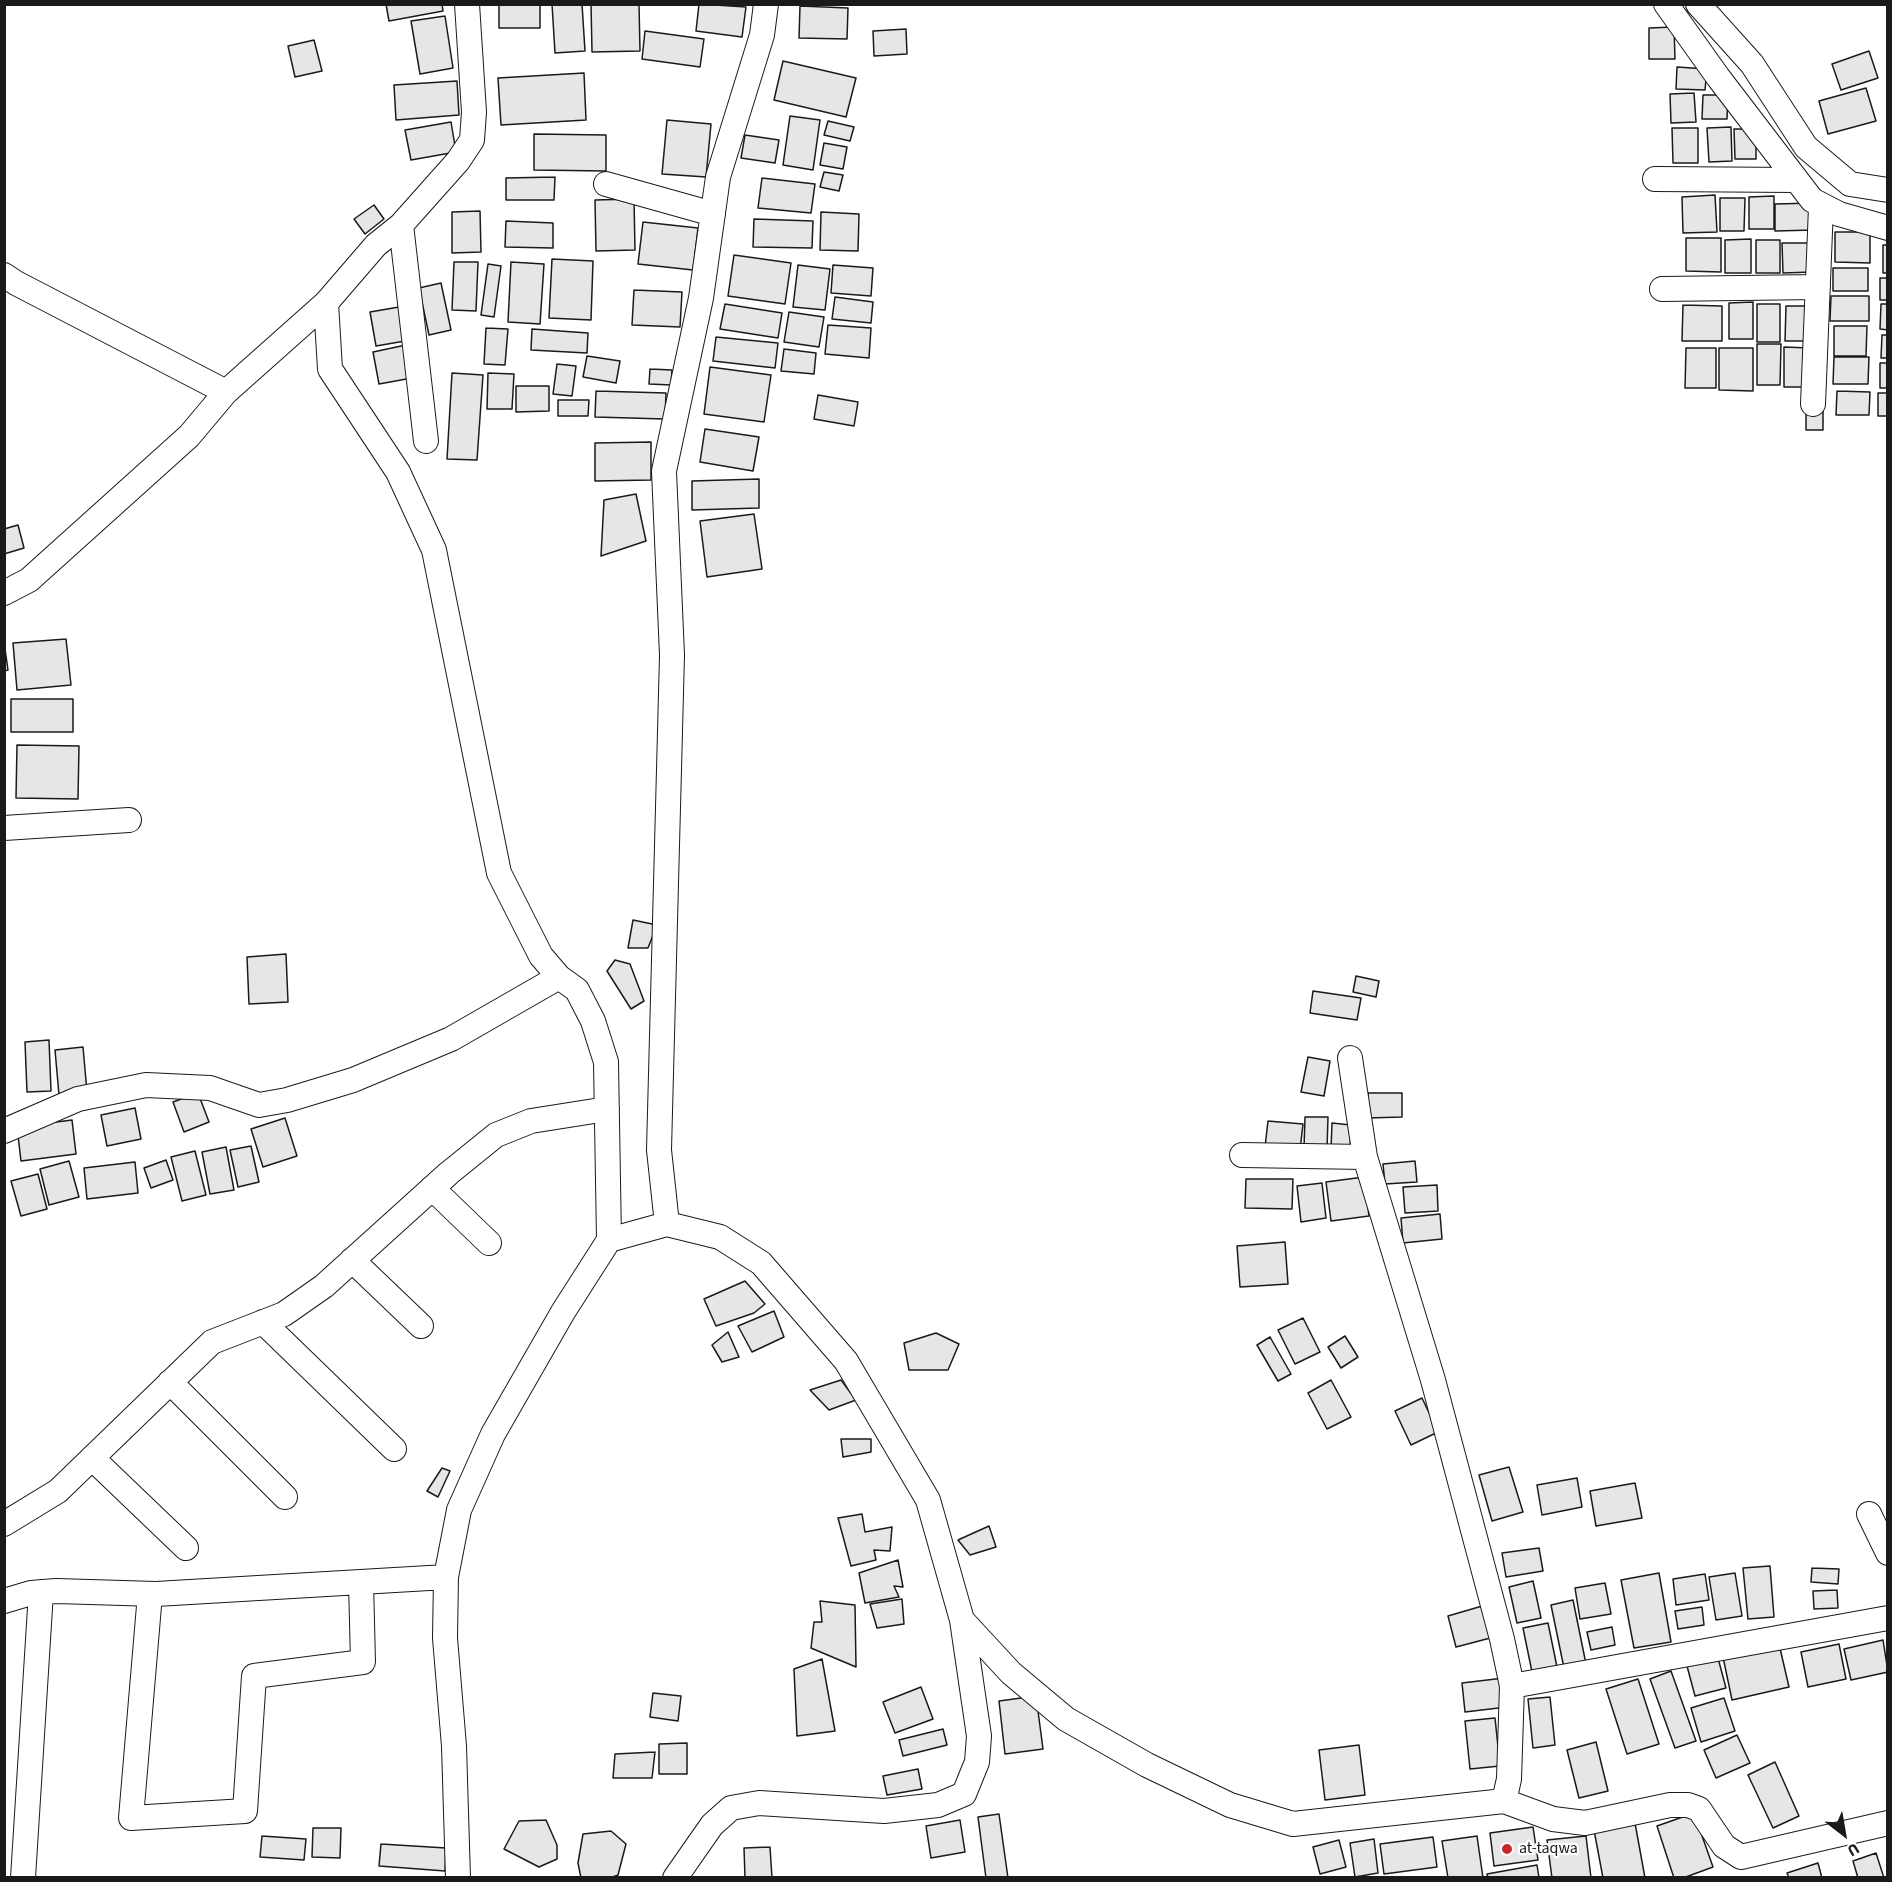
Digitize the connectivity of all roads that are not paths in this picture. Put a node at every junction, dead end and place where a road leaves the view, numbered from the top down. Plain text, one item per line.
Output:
1 (467, 4) edge
2 (766, 4) edge
3 (1666, 4) edge
4 (1698, 4) edge
5 (1655, 178) dead end
6 (1796, 180) junction
7 (606, 184) dead end
8 (1887, 190) edge
9 (1821, 207) junction
10 (713, 214) junction
11 (401, 225) junction
12 (1887, 228) edge
13 (4, 275) edge
14 (1818, 287) junction
15 (1662, 289) dead end
16 (326, 303) junction
17 (226, 392) junction
18 (1813, 404) dead end
19 (426, 441) dead end
20 (4, 593) edge
21 (129, 820) dead end
22 (4, 828) edge
23 (559, 977) junction
24 (1350, 1058) dead end
25 (607, 1109) junction
26 (4, 1131) edge
27 (1242, 1155) dead end
28 (1365, 1157) junction
29 (432, 1188) junction
30 (667, 1224) junction
31 (609, 1240) junction
32 (489, 1243) dead end
33 (352, 1260) junction
34 (264, 1322) junction
35 (421, 1326) dead end
36 (170, 1382) junction
37 (394, 1449) dead end
38 (92, 1458) junction
39 (285, 1497) dead end
40 (1869, 1514) dead end
41 (4, 1524) edge
42 (186, 1548) dead end
43 (1887, 1553) edge
44 (446, 1577) junction
45 (361, 1582) junction
46 (41, 1592) junction
47 (150, 1594) junction
48 (4, 1601) edge
49 (1887, 1618) edge
50 (962, 1620) junction
51 (1512, 1686) junction
52 (1504, 1801) junction
53 (1887, 1823) edge
54 (4, 1877) edge
55 (22, 1877) edge
56 (458, 1878) edge
57 (675, 1878) edge

1 - 11 street
2 - 10 street
3 - 6 street
4 - 8 street
5 - 6 street
6 - 9 street
7 - 10 street
9 - 12 street
9 - 14 street
10 - 30 street
11 - 16 street
11 - 19 street
13 - 17 street
14 - 15 street
14 - 18 street
16 - 17 street
16 - 23 street
17 - 20 street
21 - 22 street
23 - 25 street
23 - 26 street
24 - 28 street
25 - 29 street
25 - 31 street
27 - 28 street
28 - 51 street
29 - 32 street
29 - 33 street
30 - 31 street
30 - 50 street
31 - 44 street
33 - 34 street
33 - 35 street
34 - 36 street
34 - 37 street
36 - 38 street
36 - 39 street
38 - 41 street
38 - 42 street
40 - 43 street
44 - 45 street
44 - 56 street
45 - 47 street
45 - 47 street
46 - 47 street
46 - 48 street
46 - 55 street
49 - 51 street
50 - 52 street
50 - 57 street
51 - 52 street
52 - 53 street
54 - 55 street

